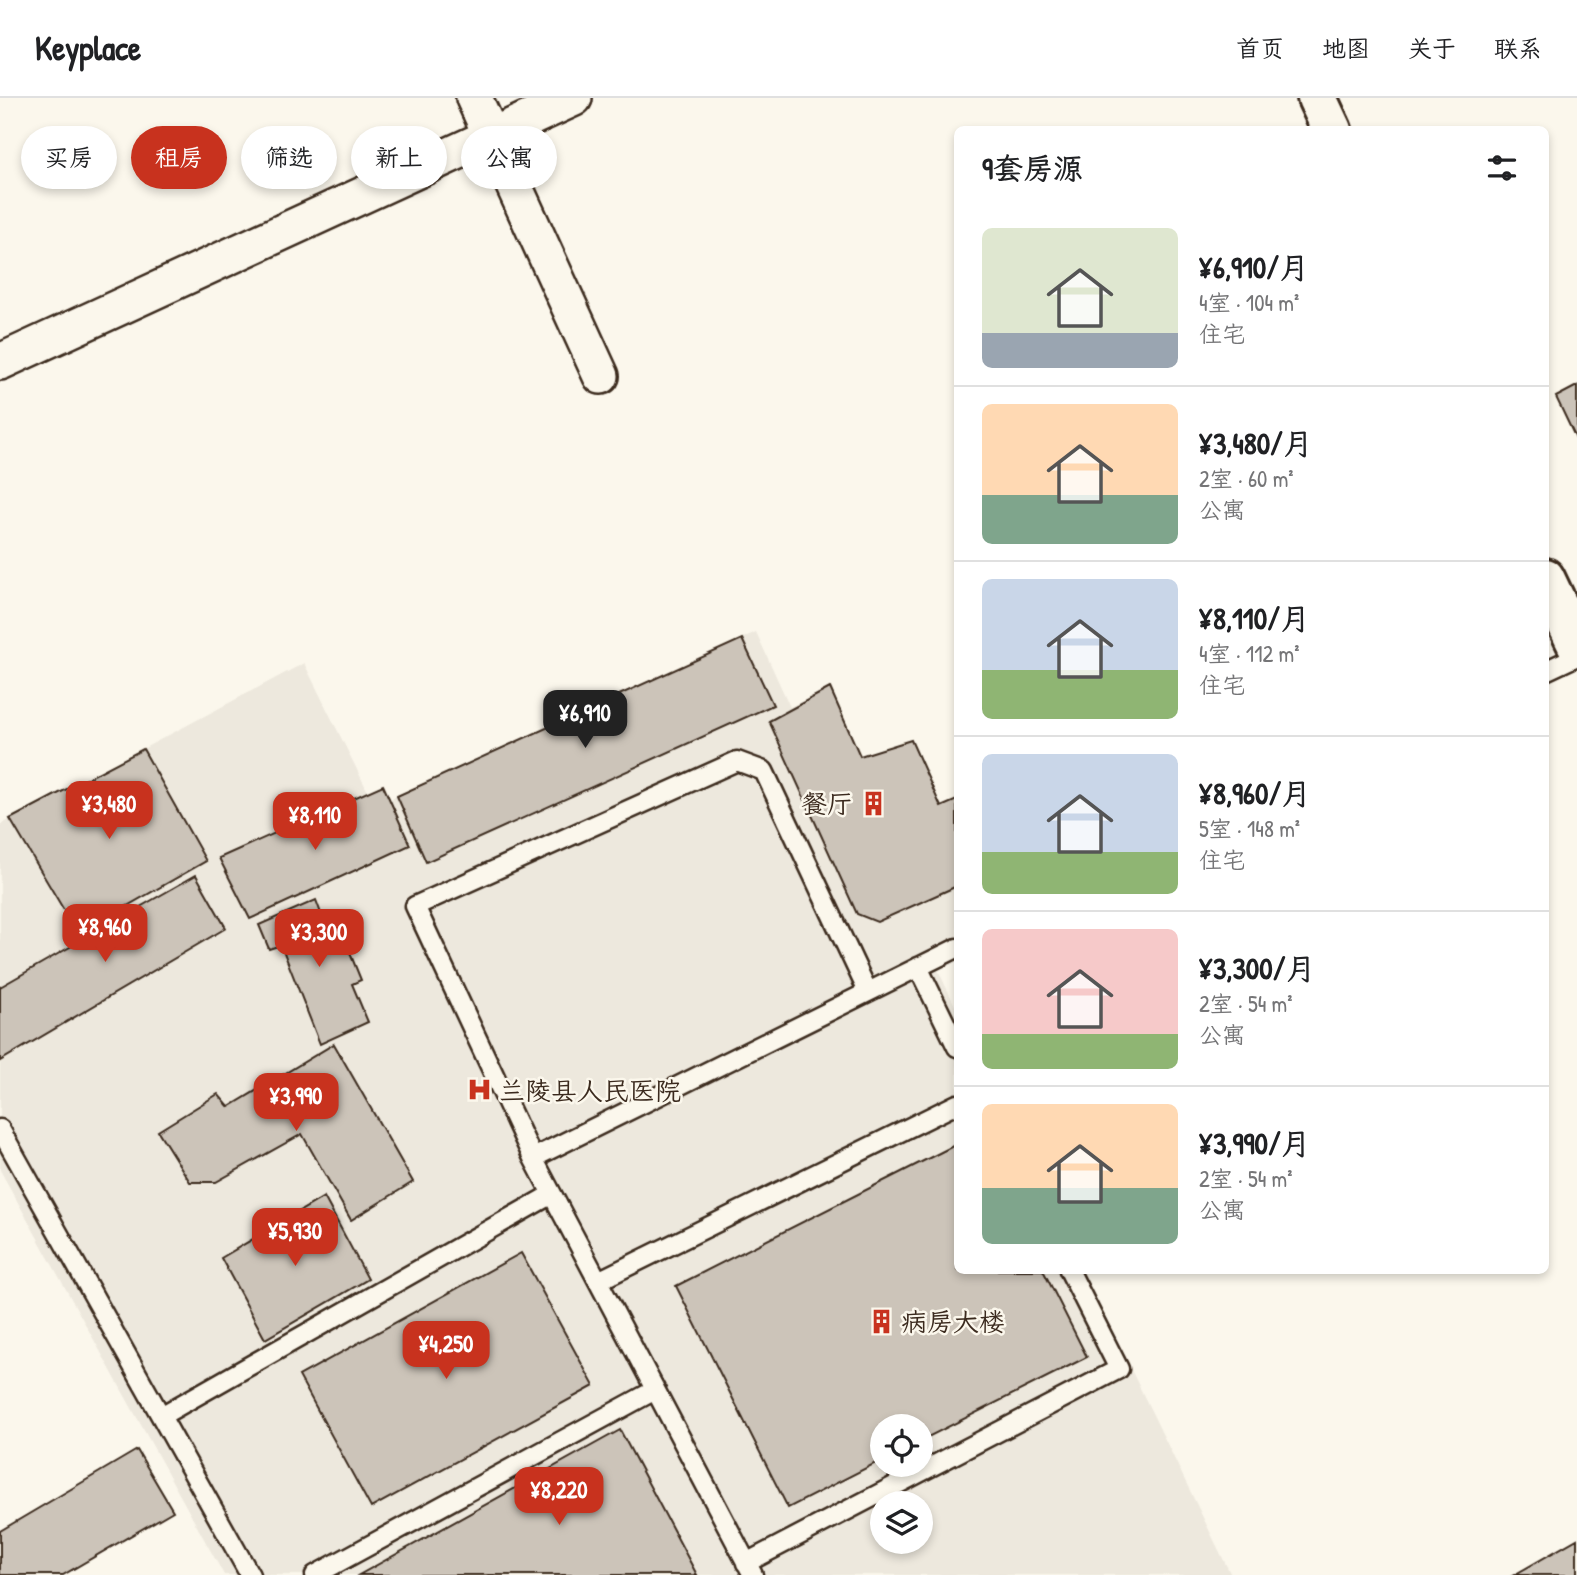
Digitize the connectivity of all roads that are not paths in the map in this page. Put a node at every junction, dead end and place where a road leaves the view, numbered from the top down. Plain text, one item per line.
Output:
1 (474, 98) edge
2 (574, 98) edge
3 (1317, 98) edge
4 (487, 126) edge
5 (514, 126) edge
6 (1330, 126) edge
7 (461, 150) edge
8 (516, 189) edge
9 (0, 362) edge
10 (601, 376) dead end
11 (1549, 586) edge
12 (1577, 645) edge
13 (1577, 656) edge
14 (1549, 669) edge
15 (954, 949) edge
16 (918, 967) junction
17 (868, 992) junction
18 (954, 1040) edge
19 (954, 1105) edge
20 (0, 1129) edge
21 (533, 1158) junction
22 (552, 1194) junction
23 (1071, 1274) edge
24 (597, 1281) junction
25 (655, 1390) junction
26 (161, 1416) junction
27 (750, 1569) edge
28 (250, 1575) edge
29 (315, 1575) edge

1 - 4 street
2 - 5 street
3 - 6 street
7 - 9 street
8 - 10 street
11 - 12 street
13 - 14 lane
15 - 16 lane
16 - 17 lane
16 - 18 lane
17 - 21 lane
17 - 21 lane
19 - 24 lane
20 - 26 lane
21 - 22 lane
22 - 24 lane
22 - 26 lane
23 - 27 lane
24 - 25 lane
25 - 27 lane
25 - 29 lane
26 - 28 lane

